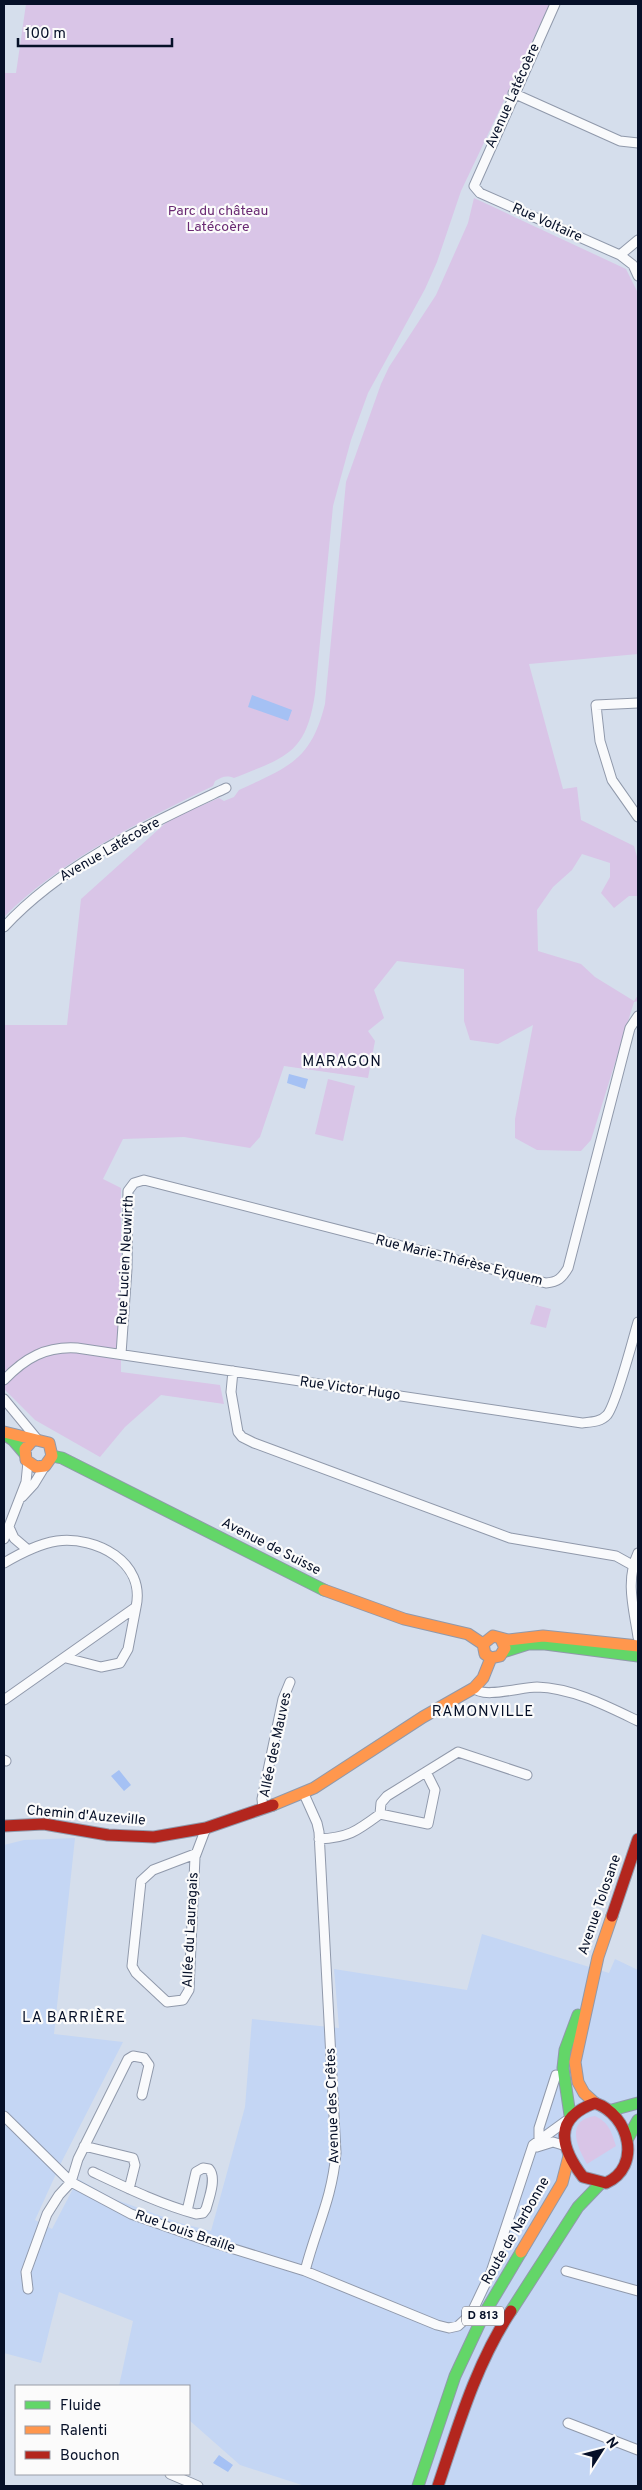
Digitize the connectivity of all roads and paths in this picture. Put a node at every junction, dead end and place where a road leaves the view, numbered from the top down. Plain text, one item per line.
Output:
1 (555, 4) edge
2 (514, 93) junction
3 (638, 143) edge
4 (476, 189) joint
5 (638, 240) edge
6 (620, 255) junction
7 (638, 276) edge
8 (638, 703) edge
9 (226, 788) dead end
10 (638, 817) edge
11 (4, 927) edge
12 (638, 1016) edge
13 (293, 1220) joint
14 (638, 1322) edge
15 (121, 1354) junction
16 (233, 1371) junction
17 (4, 1380) edge
18 (4, 1399) edge
19 (4, 1433) edge
20 (35, 1440) junction
21 (26, 1458) junction
22 (49, 1461) junction
23 (20, 1498) junction
24 (9, 1527) junction
25 (4, 1539) edge
26 (28, 1550) junction
27 (638, 1553) edge
28 (4, 1563) edge
29 (634, 1566) junction
30 (136, 1607) junction
31 (638, 1637) edge
32 (501, 1639) junction
33 (483, 1644) junction
34 (638, 1646) edge
35 (503, 1652) junction
36 (638, 1656) edge
37 (66, 1658) junction
38 (491, 1658) junction
39 (290, 1682) dead end
40 (474, 1688) junction
41 (4, 1700) edge
42 (638, 1720) edge
43 (426, 1772) junction
44 (527, 1775) dead end
45 (305, 1798) junction
46 (266, 1808) junction
47 (380, 1814) junction
48 (9, 1826) edge
49 (206, 1828) junction
50 (4, 1830) edge
51 (638, 1839) edge
52 (319, 1840) junction
53 (196, 1854) junction
54 (591, 1981) junction
55 (556, 2075) dead end
56 (142, 2095) dead end
57 (638, 2102) edge
58 (595, 2103) junction
59 (612, 2110) junction
60 (4, 2116) edge
61 (568, 2118) junction
62 (638, 2120) edge
63 (628, 2138) junction
64 (540, 2140) junction
65 (84, 2146) junction
66 (568, 2151) junction
67 (531, 2152) junction
68 (93, 2172) dead end
69 (71, 2182) junction
70 (600, 2183) junction
71 (128, 2189) junction
72 (187, 2211) junction
73 (305, 2271) junction
74 (566, 2271) dead end
75 (28, 2289) dead end
76 (638, 2291) edge
77 (568, 2423) dead end
78 (638, 2450) edge
79 (172, 2475) edge
80 (198, 2486) edge
81 (418, 2486) edge
82 (438, 2486) edge

1 - 2 street, Avenue Latécoère
2 - 3 street
2 - 4 street, Avenue Latécoère
4 - 6 street, Rue Voltaire
5 - 6 street
6 - 7 street, Rue Voltaire
8 - 10 street
9 - 11 street, Avenue Latécoère
12 - 13 street, Rue Marie-Thérèse Eyquem
13 - 15 street, Rue Lucien Neuwirth
14 - 16 street, Rue Victor Hugo
15 - 16 street, Rue Victor Hugo
15 - 17 street, Rue Victor Hugo
16 - 29 street
18 - 20 street
19 - 20 street
19 - 21 street
20 - 21 street
20 - 22 street, Avenue de Suisse
21 - 22 street, Avenue de Suisse
21 - 23 street
22 - 23 street
22 - 33 street, Avenue de Suisse
23 - 24 street
24 - 25 street
24 - 26 street
26 - 28 street
26 - 30 street
27 - 29 street
29 - 31 street
30 - 37 street
30 - 37 street
32 - 33 street
32 - 34 street
32 - 35 street
33 - 38 street
35 - 36 street
35 - 38 street
37 - 41 street
38 - 40 street, Chemin d'Auzeville
39 - 46 street, Allée des Mauves
40 - 42 street
40 - 45 street, Chemin d'Auzeville
43 - 44 street
43 - 47 street
43 - 47 street
45 - 46 street, Chemin d'Auzeville
45 - 52 street, Avenue des Crêtes
46 - 49 street, Chemin d'Auzeville
47 - 52 street
48 - 49 street, Chemin d'Auzeville
48 - 50 street, Chemin d'Auzeville
49 - 53 street, Allée du Lauragais
51 - 54 street, Avenue Tolosane
52 - 73 street, Avenue des Crêtes
53 - 53 street, Allée du Lauragais
54 - 58 street, Avenue Tolosane
54 - 61 street, Avenue Tolosane
55 - 64 street
56 - 65 street
57 - 59 street
58 - 59 street
58 - 61 street
59 - 63 street, D 813
60 - 69 street, Rue Louis Braille
61 - 64 street
61 - 66 street, D 813
62 - 63 street
63 - 70 street, D 813
64 - 67 street
65 - 69 street
65 - 71 street
66 - 67 street
66 - 70 street
66 - 81 street, Route de Narbonne / D 813
67 - 73 street
68 - 71 street
69 - 73 street, Rue Louis Braille
69 - 75 street
70 - 82 street, D 813
71 - 72 street
72 - 72 street
74 - 76 street
77 - 78 street
79 - 80 street

